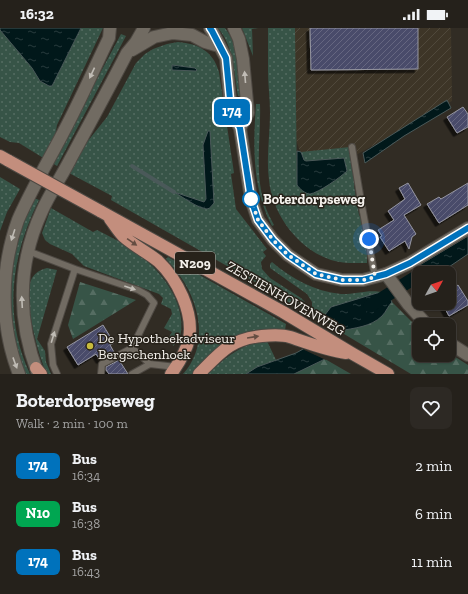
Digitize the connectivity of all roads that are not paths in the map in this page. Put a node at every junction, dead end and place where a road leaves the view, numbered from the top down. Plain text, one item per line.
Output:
1 (119, 28) edge
2 (135, 28) edge
3 (144, 28) edge
4 (210, 28) edge
5 (234, 28) edge
6 (109, 33) edge
7 (219, 46) junction
8 (127, 52) junction
9 (240, 128) junction
10 (352, 147) dead end
11 (4, 159) edge
12 (103, 213) junction
13 (468, 228) edge
14 (28, 251) junction
15 (75, 269) junction
16 (381, 275) junction
17 (421, 318) edge
18 (456, 347) edge
19 (132, 348) junction
20 (353, 354) junction
21 (468, 355) edge
22 (150, 364) junction
23 (174, 370) edge
24 (38, 372) edge
25 (19, 374) edge
26 (57, 374) edge
27 (101, 374) edge
28 (132, 374) edge
29 (199, 374) edge
30 (388, 374) edge

1 - 6 main road
2 - 8 main road
3 - 8 main road
4 - 7 main road
9 -> 5 main road
6 -> 25 main road
7 - 8 main road
7 - 9 main road
8 - 14 main road
9 - 16 main road
10 - 16 lane
11 - 12 main road, ZESTIENHOVENWEG / N209, bridge
12 - 20 main road, ZESTIENHOVENWEG / N209
12 -> 23 main road, N209
13 - 16 main road
14 - 15 lane
24 -> 14 main road
15 -> 19 lane
26 -> 15 lane
16 - 17 main road
18 - 21 main road
19 - 22 lane
19 - 27 lane
29 -> 20 main road, N209
20 - 30 main road, ZESTIENHOVENWEG / N209
22 - 23 lane
22 - 28 lane

